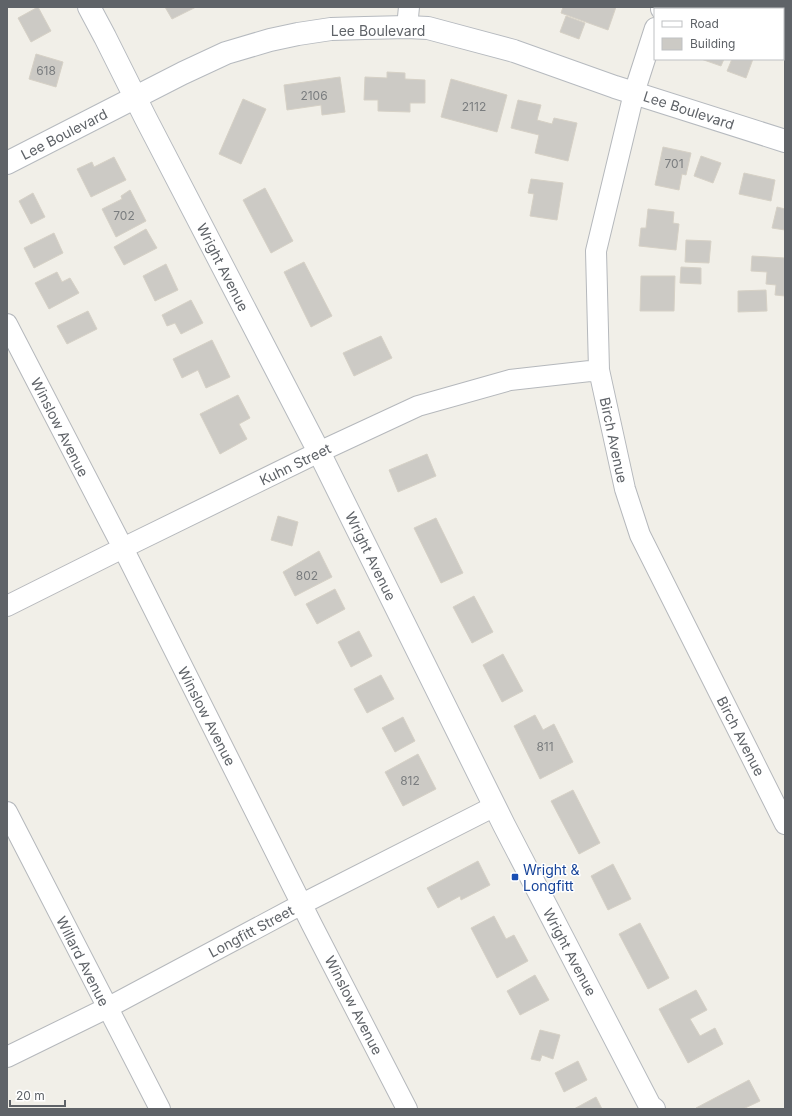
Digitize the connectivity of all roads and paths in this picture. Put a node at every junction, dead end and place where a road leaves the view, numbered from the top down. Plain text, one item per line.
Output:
1 (89, 7) edge
2 (408, 17) edge
3 (654, 31) edge
4 (634, 93) junction
5 (135, 97) junction
6 (785, 141) edge
7 (7, 163) edge
8 (7, 324) edge
9 (599, 370) junction
10 (319, 452) junction
11 (123, 548) junction
12 (7, 606) edge
13 (495, 806) junction
14 (7, 812) edge
15 (785, 824) edge
16 (302, 904) junction
17 (107, 1008) junction
18 (7, 1057) edge
19 (652, 1108) edge
20 (160, 1109) edge
21 (407, 1109) edge

1 - 5 street, Wright Avenue
2 - 4 street, Lee Boulevard
2 - 5 street, Lee Boulevard
3 - 4 street, Birch Avenue
4 - 6 street, Lee Boulevard
4 - 9 street, Birch Avenue
5 - 7 street, Lee Boulevard
5 - 10 street, Wright Avenue
8 - 11 street, Winslow Avenue
9 - 10 street, Kuhn Street
9 - 15 street, Birch Avenue
10 - 11 street, Kuhn Street
10 - 13 street, Wright Avenue
11 - 12 street, Kuhn Street
11 - 16 street, Winslow Avenue
13 - 16 street, Longfitt Street
13 - 19 street, Wright Avenue
14 - 17 street, Willard Avenue
16 - 17 street, Longfitt Street
16 - 21 street, Winslow Avenue
17 - 18 street, Longfitt Street
17 - 20 street, Willard Avenue

